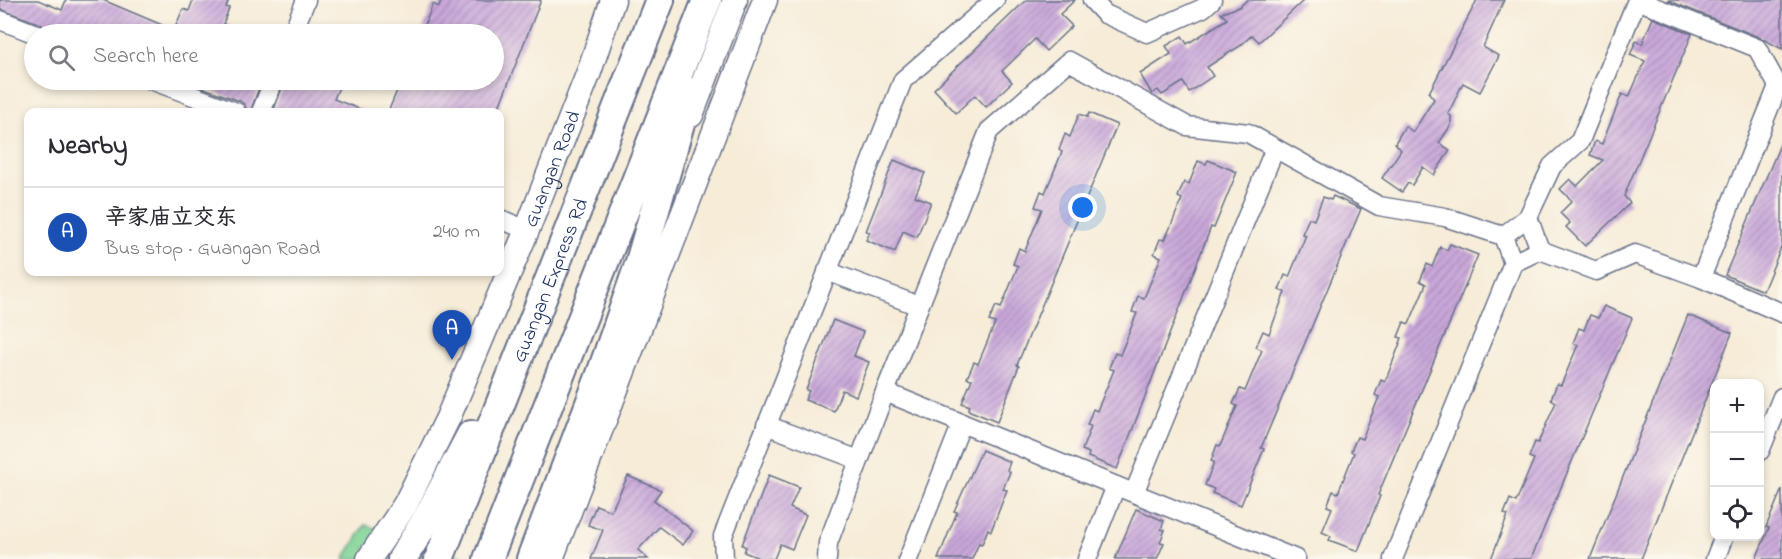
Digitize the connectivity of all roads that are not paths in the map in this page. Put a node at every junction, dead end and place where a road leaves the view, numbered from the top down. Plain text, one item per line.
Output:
1 (306, 0) edge
2 (613, 0) edge
3 (647, 0) edge
4 (660, 0) edge
5 (707, 0) edge
6 (716, 0) edge
7 (735, 0) edge
8 (765, 0) edge
9 (995, 0) edge
10 (1092, 0) edge
11 (1212, 0) edge
12 (1637, 0) edge
13 (0, 21) edge
14 (296, 24) edge
15 (24, 30) edge
16 (178, 90) edge
17 (270, 90) edge
18 (617, 103) junction
19 (225, 108) edge
20 (263, 108) edge
21 (1275, 148) junction
22 (1528, 217) junction
23 (504, 221) edge
24 (527, 230) junction
25 (1503, 236) junction
26 (1540, 250) junction
27 (640, 262) junction
28 (1513, 263) junction
29 (828, 271) junction
30 (1701, 278) junction
31 (919, 306) junction
32 (1782, 313) edge
33 (885, 392) junction
34 (1782, 397) edge
35 (962, 423) junction
36 (766, 425) junction
37 (1764, 441) edge
38 (472, 450) junction
39 (859, 460) junction
40 (1116, 486) junction
41 (1134, 493) junction
42 (1722, 541) edge
43 (1272, 554) edge
44 (490, 556) edge
45 (369, 559) edge
46 (402, 559) edge
47 (439, 559) edge
48 (531, 559) edge
49 (551, 559) edge
50 (724, 559) edge
51 (827, 559) edge
52 (908, 559) edge
53 (1087, 559) edge
54 (1296, 559) edge
55 (1393, 559) edge
56 (1715, 559) edge

1 - 14 street
2 - 24 main road, Guangan Road
3 - 18 highway
4 - 18 highway, Guangan Express Rd
5 - 44 highway
6 - 27 highway
7 - 27 main road
8 - 49 main road
9 - 29 street
10 - 11 street
12 - 22 street
12 - 30 street
13 - 15 street
16 - 19 street
17 - 20 street
18 - 38 highway, Guangan Express Rd
21 - 25 street
21 - 31 street
21 - 41 street
22 - 25 street
22 - 26 street
23 - 24 street
24 - 45 main road, Guangan Road
25 - 28 street
26 - 28 street
26 - 30 street
27 - 48 highway
28 - 55 street
29 - 31 street
29 - 36 street
30 - 32 street
31 - 33 street
33 - 35 street
33 - 39 street
34 - 37 street
35 - 40 street
35 - 52 street
36 - 39 street
36 - 50 street
38 - 46 highway
38 - 47 highway, Guangan Express Rd
39 - 51 street
40 - 41 street
40 - 53 street
41 - 43 street
42 - 56 street
43 - 54 street

